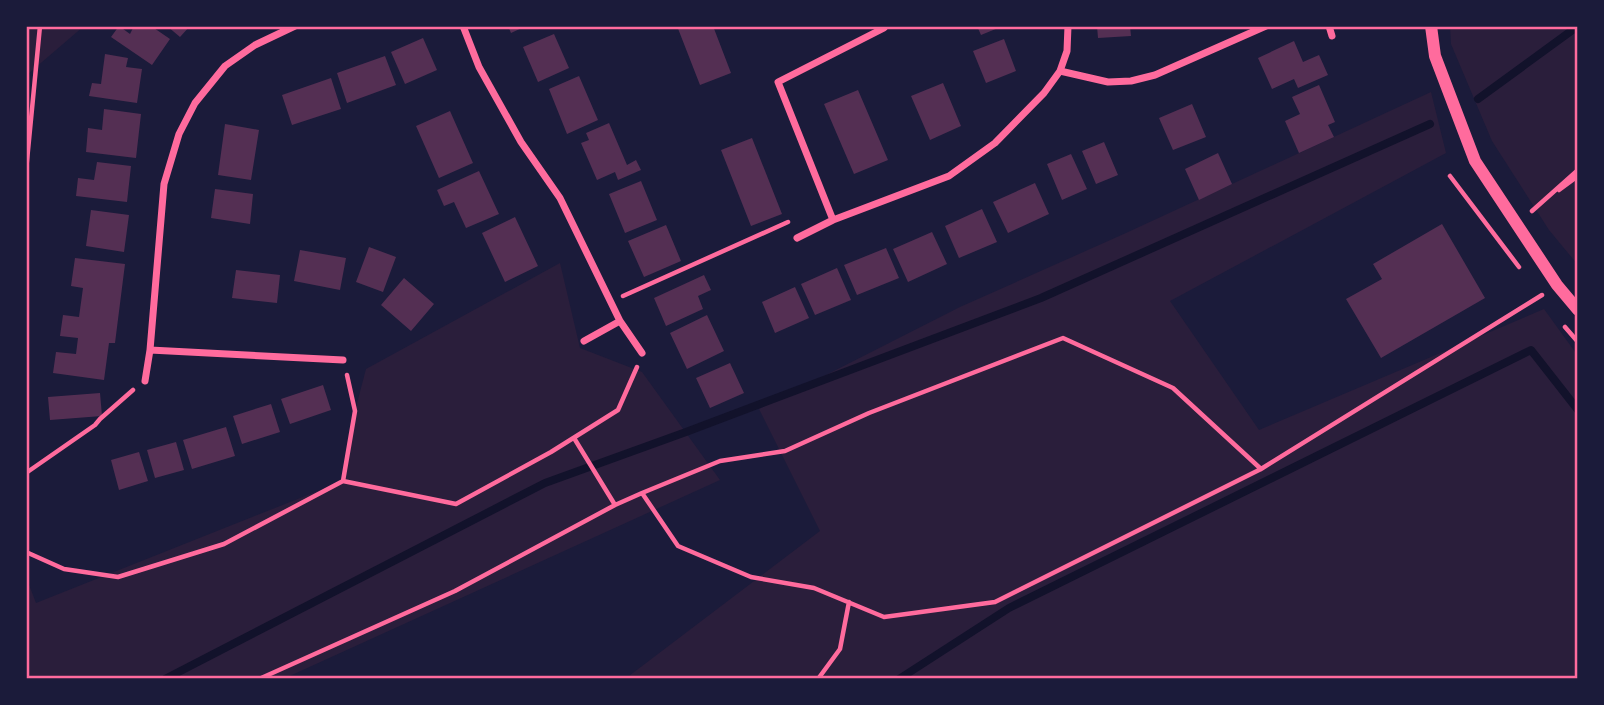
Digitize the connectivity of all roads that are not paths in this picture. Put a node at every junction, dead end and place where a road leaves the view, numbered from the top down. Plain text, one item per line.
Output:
1 (295, 26) edge
2 (463, 26) edge
3 (1068, 26) edge
4 (1266, 26) edge
5 (1329, 26) edge
6 (1430, 26) edge
7 (884, 28) edge
8 (1332, 36) dead end
9 (1060, 71) junction
10 (833, 220) junction
11 (797, 238) dead end
12 (1578, 310) edge
13 (620, 321) junction
14 (584, 341) dead end
15 (150, 351) junction
16 (642, 353) road end
17 (343, 360) road end
18 (145, 380) road end

1 - 15 street
2 - 13 street
3 - 9 street
4 - 9 street
5 - 8 street
6 - 12 street
7 - 10 street
9 - 10 street
10 - 11 street
13 - 14 street
13 - 16 street
15 - 17 street
15 - 18 street

